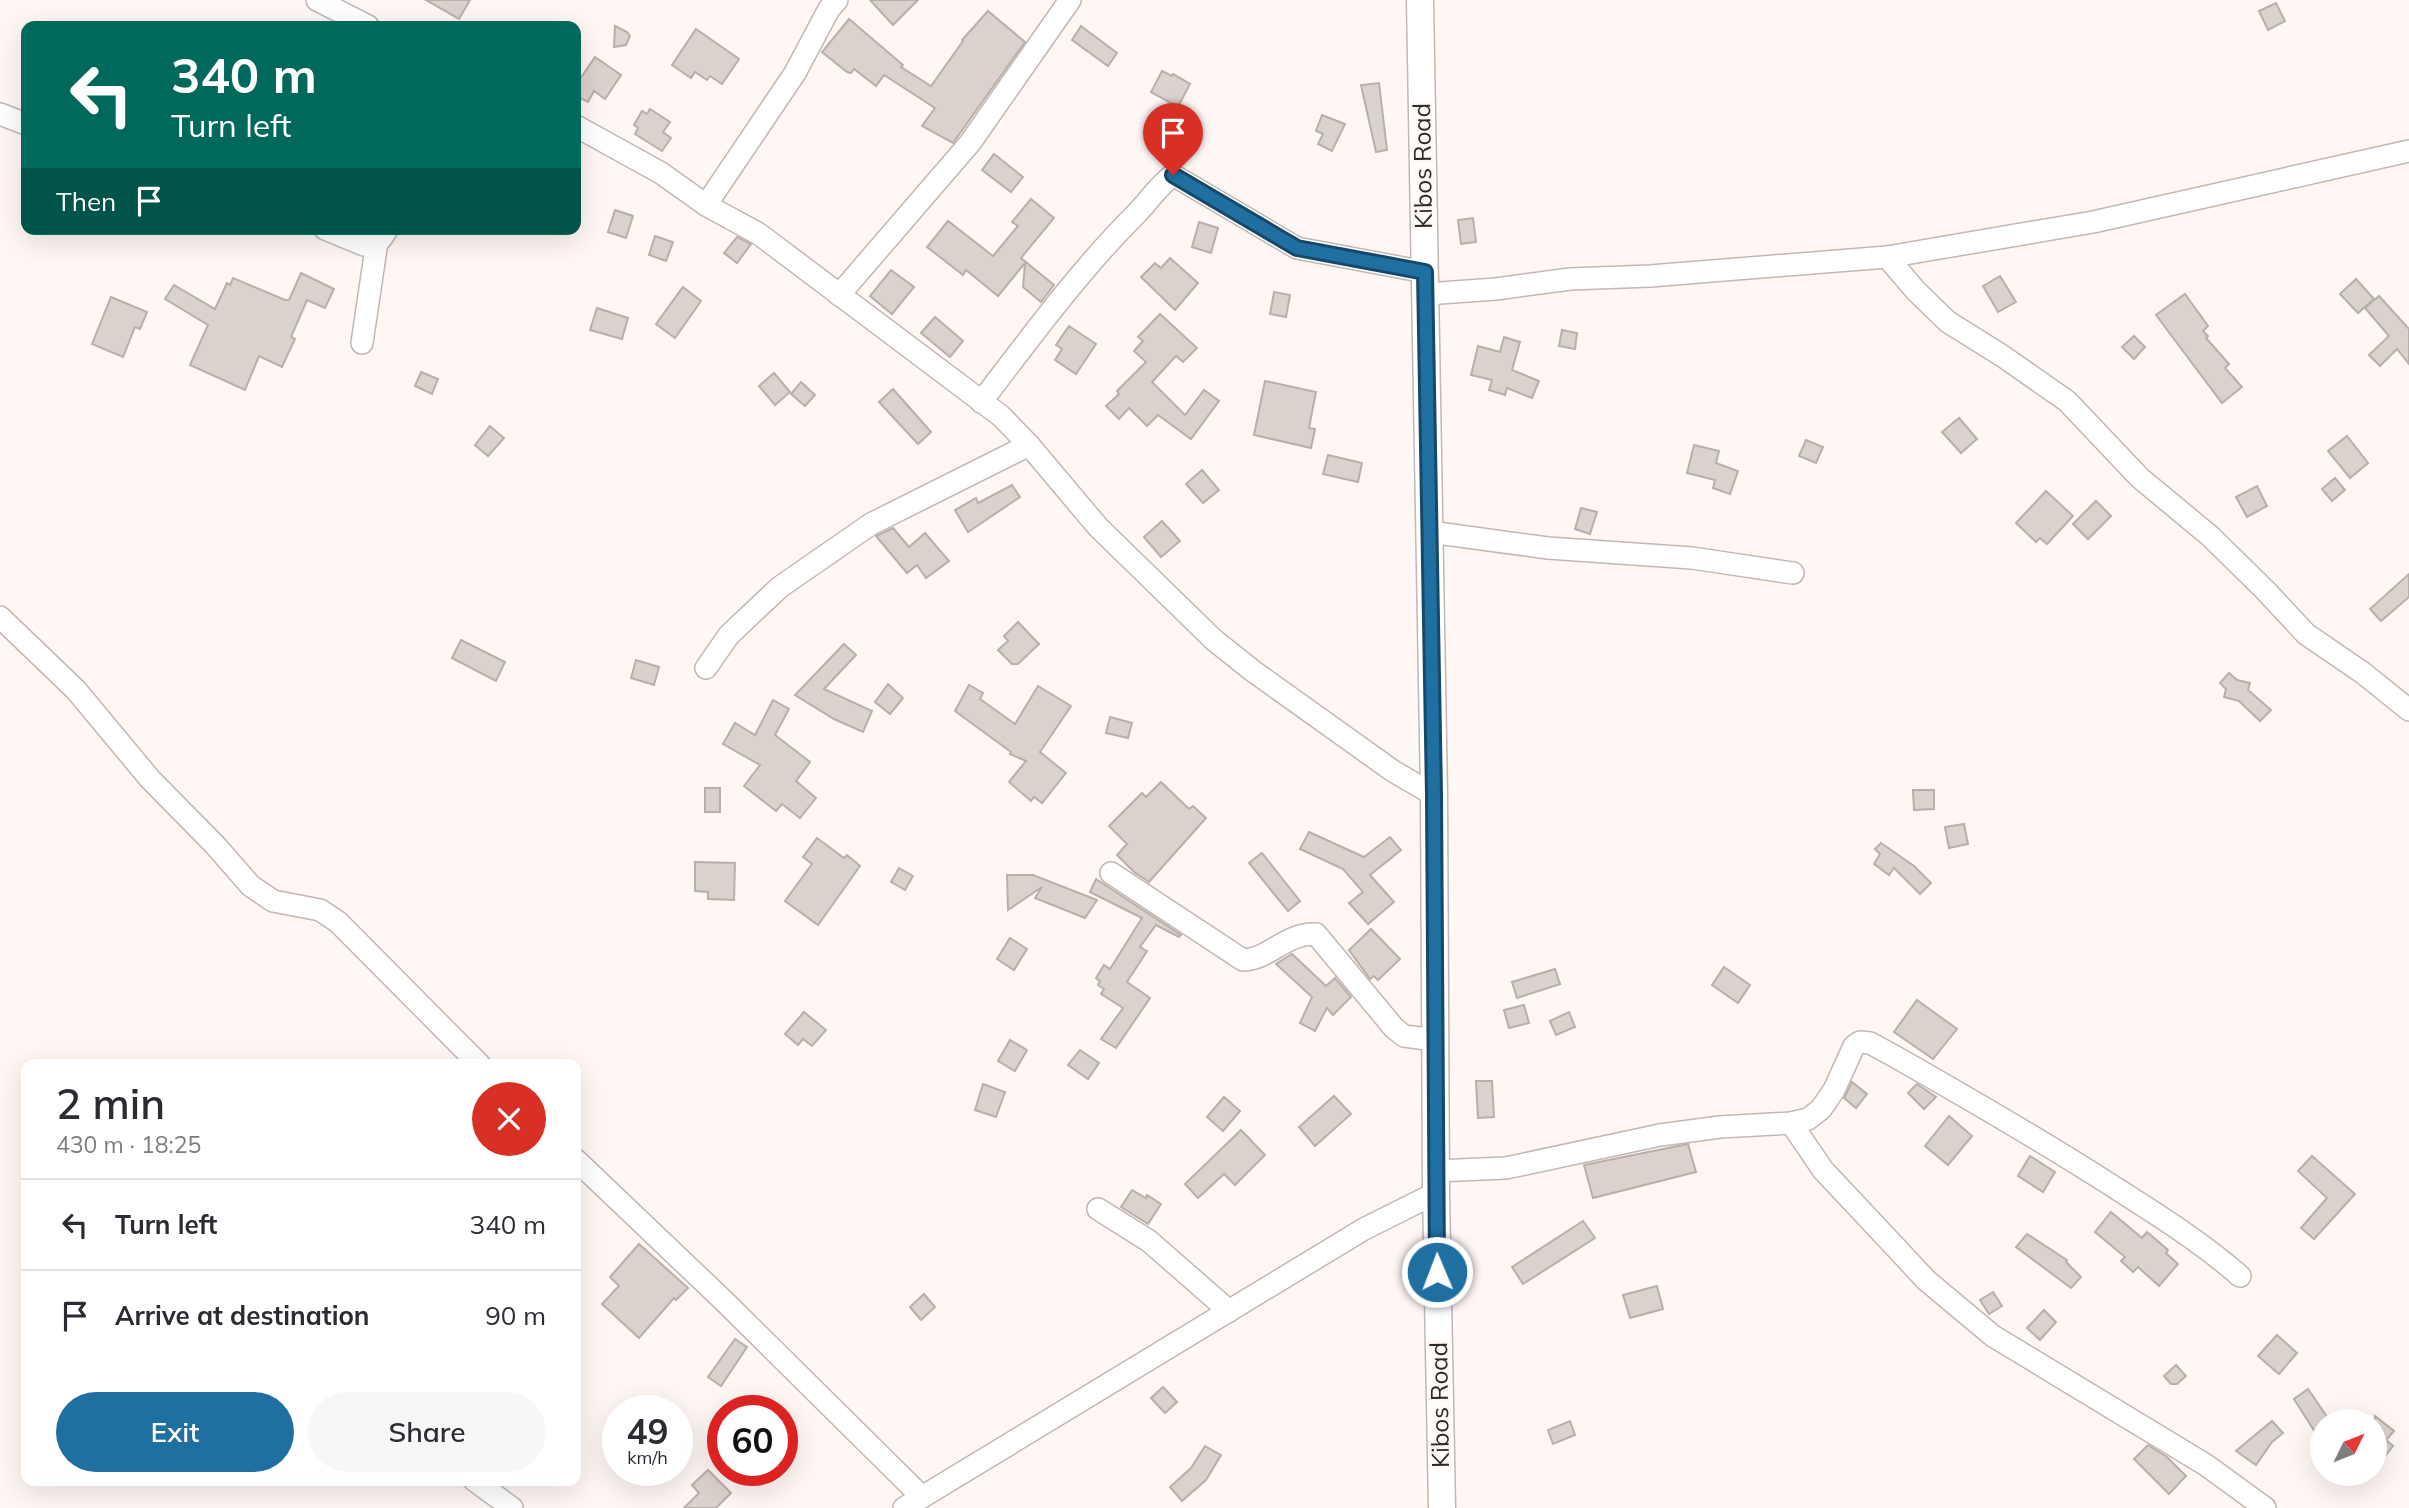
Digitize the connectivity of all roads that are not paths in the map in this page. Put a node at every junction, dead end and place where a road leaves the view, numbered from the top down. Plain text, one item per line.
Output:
1 (317, 0) edge
2 (836, 0) edge
3 (1070, 0) edge
4 (1420, 0) edge
5 (358, 21) edge
6 (0, 114) edge
7 (21, 122) edge
8 (581, 129) edge
9 (2409, 151) edge
10 (706, 205) junction
11 (340, 235) edge
12 (382, 236) edge
13 (1887, 257) junction
14 (1425, 283) junction
15 (839, 295) junction
16 (362, 343) dead end
17 (981, 401) junction
18 (1029, 445) junction
19 (1430, 532) junction
20 (1793, 573) dead end
21 (0, 617) edge
22 (706, 668) dead end
23 (2409, 710) edge
24 (1434, 795) junction
25 (1111, 873) dead end
26 (1435, 1040) junction
27 (474, 1059) edge
28 (1791, 1123) junction
29 (581, 1165) edge
30 (1435, 1182) junction
31 (1098, 1209) dead end
32 (2240, 1276) dead end
33 (1229, 1311) junction
34 (482, 1486) edge
35 (910, 1505) edge
36 (512, 1508) edge
37 (1442, 1508) edge
38 (2265, 1508) edge

1 - 5 street
2 - 10 street
3 - 15 street
4 - 14 main road, Kibos Road
6 - 7 street
8 - 10 street
9 - 13 street
10 - 15 street
11 - 12 street
12 - 16 street
13 - 14 street
13 - 23 street
14 - 17 street
14 - 19 main road, Kibos Road
15 - 17 street
17 - 18 street
18 - 22 street
18 - 24 street
19 - 20 street
19 - 24 main road, Kibos Road
21 - 27 street
24 - 26 main road, Kibos Road
25 - 26 street
26 - 30 main road, Kibos Road
28 - 30 street
28 - 32 street
28 - 38 street
29 - 35 street
30 - 33 street
30 - 37 main road, Kibos Road
31 - 33 street
33 - 35 street
34 - 36 street

